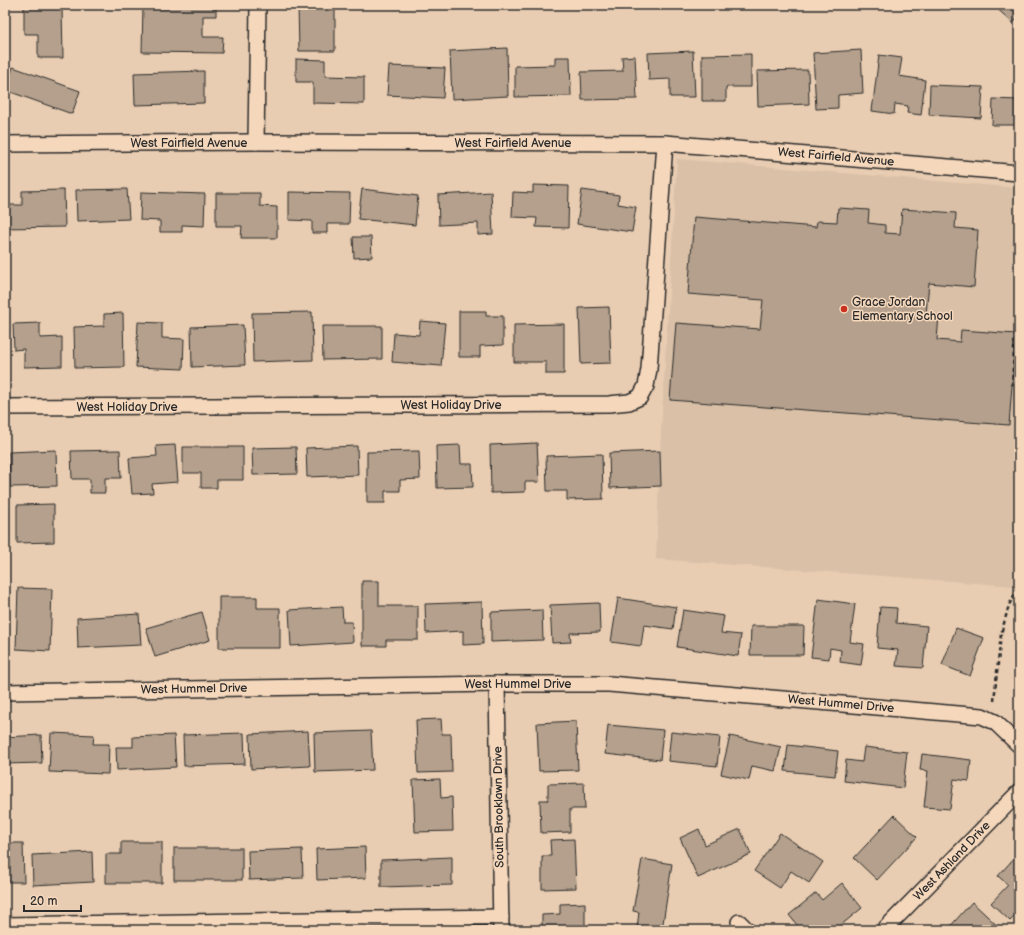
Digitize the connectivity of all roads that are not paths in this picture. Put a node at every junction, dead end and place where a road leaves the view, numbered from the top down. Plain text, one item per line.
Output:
1 (258, 5) edge
2 (256, 142) junction
3 (665, 143) junction
4 (5, 144) edge
5 (1019, 173) edge
6 (5, 407) edge
7 (497, 684) junction
8 (5, 692) edge
9 (1019, 745) edge
10 (1019, 792) edge
11 (501, 923) edge
12 (5, 926) edge
13 (884, 930) edge

1 - 2 street
2 - 3 street, West Fairfield Avenue
2 - 4 street, West Fairfield Avenue
3 - 5 street, West Fairfield Avenue
3 - 6 street, West Holiday Drive
7 - 8 street, West Hummel Drive
7 - 9 street, West Hummel Drive
7 - 11 street, South Brooklawn Drive
10 - 13 street, West Ashland Drive
11 - 12 street

